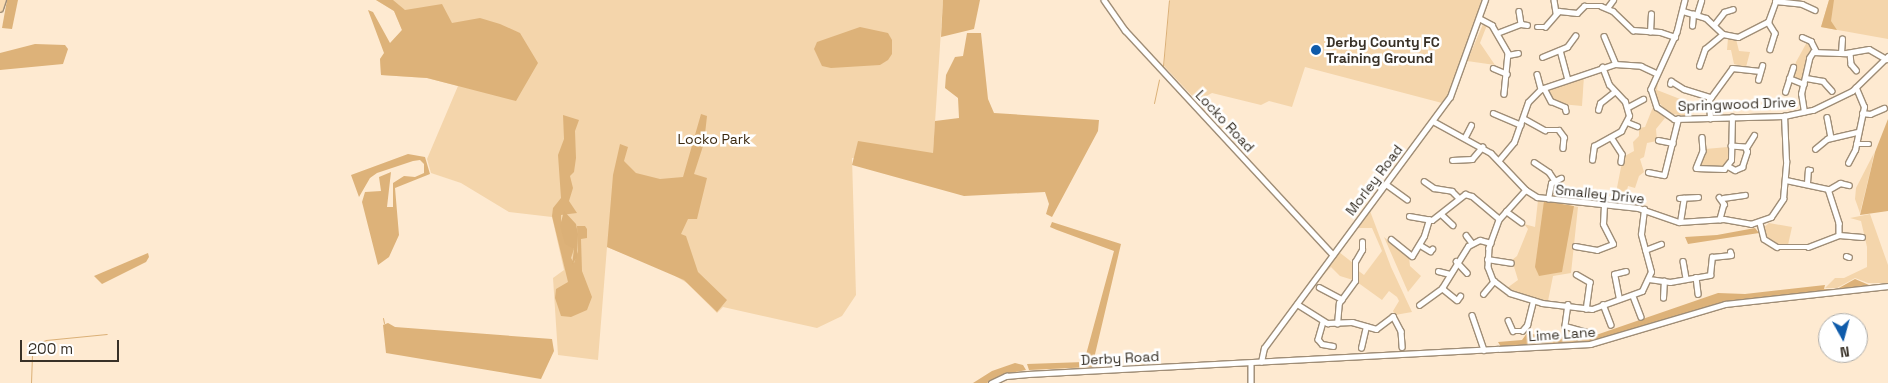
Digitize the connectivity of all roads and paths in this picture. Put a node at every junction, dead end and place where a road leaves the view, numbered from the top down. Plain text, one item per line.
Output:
1 (4, 0) edge
2 (1104, 0) edge
3 (1485, 0) edge
4 (1554, 0) edge
5 (1583, 0) edge
6 (1613, 0) edge
7 (1685, 0) edge
8 (1776, 0) edge
9 (1701, 1) dead end
10 (1584, 6) junction
11 (1607, 8) junction
12 (0, 9) edge
13 (1733, 9) dead end
14 (1815, 10) dead end
15 (1519, 11) dead end
16 (1682, 11) junction
17 (1556, 13) junction
18 (1651, 14) dead end
19 (1695, 14) junction
20 (1479, 18) junction
21 (1768, 22) junction
22 (1521, 24) junction
23 (1527, 25) dead end
24 (1714, 25) junction
25 (1692, 26) dead end
26 (1537, 27) dead end
27 (1497, 32) junction
28 (1650, 32) junction
29 (1722, 34) junction
30 (1575, 36) dead end
31 (1604, 36) dead end
32 (1674, 37) junction
33 (1802, 37) dead end
34 (1842, 38) dead end
35 (1770, 49) dead end
36 (1560, 50) junction
37 (1816, 51) junction
38 (1518, 53) dead end
39 (1850, 53) junction
40 (1841, 54) junction
41 (1508, 55) junction
42 (1542, 57) dead end
43 (1887, 57) edge
44 (1616, 64) junction
45 (1699, 66) dead end
46 (1762, 66) dead end
47 (1602, 67) junction
48 (1793, 67) dead end
49 (1493, 68) dead end
50 (1856, 70) dead end
51 (1760, 71) junction
52 (1656, 73) junction
53 (1507, 74) junction
54 (1537, 74) dead end
55 (1789, 78) junction
56 (1806, 78) junction
57 (1568, 80) junction
58 (1758, 80) dead end
59 (1670, 84) dead end
60 (1804, 84) junction
61 (1856, 88) junction
62 (1542, 89) junction
63 (1832, 91) dead end
64 (1614, 92) junction
65 (1785, 92) dead end
66 (1504, 94) dead end
67 (1711, 96) junction
68 (1643, 99) dead end
69 (1554, 103) junction
70 (1628, 107) junction
71 (1552, 110) dead end
72 (1566, 110) dead end
73 (1598, 110) dead end
74 (1881, 111) dead end
75 (1804, 112) junction
76 (1862, 113) junction
77 (1493, 114) dead end
78 (1784, 116) junction
79 (1732, 117) junction
80 (1827, 117) dead end
81 (1523, 118) junction
82 (1678, 119) junction
83 (1710, 119) junction
84 (1433, 121) junction
85 (1627, 122) junction
86 (1471, 125) dead end
87 (1520, 125) junction
88 (1637, 126) dead end
89 (1856, 132) junction
90 (1754, 135) dead end
91 (1611, 136) junction
92 (1465, 137) junction
93 (1702, 137) dead end
94 (1832, 138) junction
95 (1658, 140) dead end
96 (1672, 142) junction
97 (1856, 144) junction
98 (1869, 144) dead end
99 (1482, 146) junction
100 (1731, 146) junction
101 (1563, 148) dead end
102 (1746, 148) junction
103 (1816, 149) dead end
104 (1452, 160) dead end
105 (1499, 160) junction
106 (1592, 160) dead end
107 (1851, 160) dead end
108 (1534, 162) dead end
109 (1620, 162) dead end
110 (1728, 166) junction
111 (1811, 170) dead end
112 (1648, 172) dead end
113 (1561, 178) dead end
114 (1786, 180) junction
115 (1424, 181) dead end
116 (1554, 181) junction
117 (1807, 183) junction
118 (1386, 184) junction
119 (1849, 184) dead end
120 (1526, 190) junction
121 (1828, 190) junction
122 (1745, 195) dead end
123 (1458, 197) junction
124 (1698, 197) dead end
125 (1408, 199) dead end
126 (1548, 199) junction
127 (1604, 205) junction
128 (1644, 209) junction
129 (1506, 211) junction
130 (1441, 214) junction
131 (1410, 216) dead end
132 (1499, 219) junction
133 (1720, 219) junction
134 (1429, 220) junction
135 (1521, 222) dead end
136 (1680, 222) junction
137 (1760, 223) junction
138 (1453, 224) dead end
139 (1466, 235) dead end
140 (1839, 235) junction
141 (1862, 238) dead end
142 (1391, 239) dead end
143 (1362, 242) dead end
144 (1491, 242) junction
145 (1472, 243) junction
146 (1661, 244) dead end
147 (1420, 245) junction
148 (1575, 246) dead end
149 (1432, 249) dead end
150 (1645, 250) junction
151 (1730, 252) dead end
152 (1333, 254) junction
153 (1487, 259) junction
154 (1683, 261) dead end
155 (1456, 262) junction
156 (1510, 263) dead end
157 (1438, 271) dead end
158 (1626, 271) dead end
159 (1467, 273) dead end
160 (1450, 274) junction
161 (1576, 274) dead end
162 (1696, 277) junction
163 (1686, 278) junction
164 (1650, 279) junction
165 (1494, 281) junction
166 (1664, 281) junction
167 (1888, 286) edge
168 (1319, 287) dead end
169 (1442, 288) junction
170 (1483, 294) dead end
171 (1698, 294) dead end
172 (1460, 296) dead end
173 (1633, 296) junction
174 (1663, 298) dead end
175 (1342, 299) junction
176 (1619, 299) junction
177 (1533, 301) junction
178 (1297, 304) junction
179 (1568, 304) junction
180 (1603, 304) junction
181 (1419, 305) dead end
182 (1586, 308) junction
183 (1472, 315) dead end
184 (1641, 317) dead end
185 (1508, 320) dead end
186 (1323, 322) junction
187 (1336, 324) junction
188 (1610, 325) dead end
189 (1366, 327) junction
190 (1588, 332) dead end
191 (1363, 344) dead end
192 (1402, 347) dead end
193 (1329, 348) dead end
194 (1484, 350) junction
195 (1261, 362) junction
196 (1251, 363) junction
197 (991, 383) edge
198 (1251, 383) edge

1 - 12 main road
2 - 152 street, Locko Road
3 - 20 street, Morley Road
4 - 17 street
5 - 10 street
6 - 11 street
7 - 16 street, Springwood Drive
8 - 14 street
8 - 21 street
9 - 19 street
10 - 11 street
10 - 17 street
11 - 28 street
13 - 24 street
15 - 22 street
16 - 19 street
16 - 32 street, Springwood Drive
17 - 26 street
18 - 28 street
19 - 24 street
19 - 25 street
20 - 27 street
20 - 84 street, Morley Road
21 - 29 street
21 - 35 street
22 - 23 street
22 - 27 street
24 - 29 street
27 - 41 street
28 - 32 street
29 - 45 street
30 - 36 street
31 - 44 street
32 - 52 street, Springwood Drive
33 - 37 street
34 - 40 street
36 - 42 street
36 - 57 street
37 - 40 street
37 - 56 street
38 - 41 street
39 - 40 street
39 - 43 street
39 - 50 street
41 - 53 street
43 - 61 street, Springwood Drive
44 - 47 street
44 - 52 street
46 - 51 street
47 - 57 street
47 - 64 street
48 - 55 street
49 - 53 street
51 - 58 street
51 - 67 street
52 - 82 street, Springwood Drive
53 - 66 street
54 - 62 street
55 - 60 street
55 - 65 street
56 - 60 street
56 - 63 street
57 - 62 street
59 - 67 street
60 - 75 street
61 - 75 street, Springwood Drive
61 - 76 street
62 - 69 street
62 - 81 street
64 - 70 street
64 - 73 street
67 - 83 street
68 - 70 street
69 - 71 street
69 - 72 street
70 - 85 street
74 - 76 street
75 - 78 street, Springwood Drive
76 - 89 street
77 - 87 street
78 - 79 street, Springwood Drive
78 - 114 street
79 - 83 street, Springwood Drive
79 - 100 street
80 - 94 street
81 - 87 street
81 - 101 street
82 - 83 street, Springwood Drive
82 - 96 street
84 - 92 street, Smalley Drive
84 - 118 street, Morley Road
85 - 88 street
85 - 91 street
86 - 92 street
87 - 105 street
89 - 94 street
89 - 97 street
90 - 102 street
91 - 106 street
91 - 109 street
92 - 99 street, Smalley Drive
93 - 110 street
94 - 103 street
95 - 96 street
96 - 112 street
97 - 98 street
97 - 107 street
99 - 104 street
99 - 105 street, Smalley Drive
100 - 102 street
100 - 110 street
102 - 110 street
105 - 120 street, Smalley Drive
108 - 116 street
111 - 117 street
113 - 116 street
114 - 117 street
114 - 137 street
115 - 123 street
116 - 126 street
117 - 121 street
118 - 125 street
118 - 152 street, Morley Road
119 - 121 street
120 - 126 street, Smalley Drive
120 - 129 street
121 - 140 street
122 - 133 street
123 - 130 street
123 - 132 street
124 - 136 street
126 - 127 street, Smalley Drive
127 - 128 street, Smalley Drive
127 - 148 street
128 - 136 street, Smalley Drive
128 - 150 street
129 - 132 street
129 - 135 street
130 - 134 street
130 - 138 street
131 - 134 street
132 - 144 street
133 - 136 street, Smalley Drive
133 - 137 street, Smalley Drive
134 - 147 street
137 - 140 street
139 - 145 street
140 - 141 street
142 - 147 street
143 - 175 street
144 - 145 street
144 - 153 street
145 - 155 street
146 - 150 street
147 - 149 street
150 - 164 street
151 - 162 street
152 - 178 street, Morley Road
153 - 156 street
153 - 165 street
154 - 163 street
155 - 159 street
155 - 160 street
157 - 160 street
158 - 176 street
160 - 169 street
161 - 182 street
162 - 163 street
162 - 171 street
163 - 166 street
164 - 166 street
164 - 173 street
165 - 170 street
165 - 177 street
166 - 174 street
167 - 194 street, Lime Lane
168 - 175 street
169 - 172 street
169 - 181 street
173 - 176 street
173 - 184 street
175 - 187 street
176 - 180 street
177 - 179 street
177 - 185 street
178 - 186 street
178 - 195 street, Morley Road
179 - 182 street
179 - 190 street
180 - 182 street
180 - 188 street
183 - 194 street
186 - 187 street
186 - 193 street
187 - 189 street
189 - 191 street
189 - 192 street
194 - 195 street, Lime Lane
195 - 196 street, Lime Lane
196 - 197 street, Derby Road
196 - 198 street

